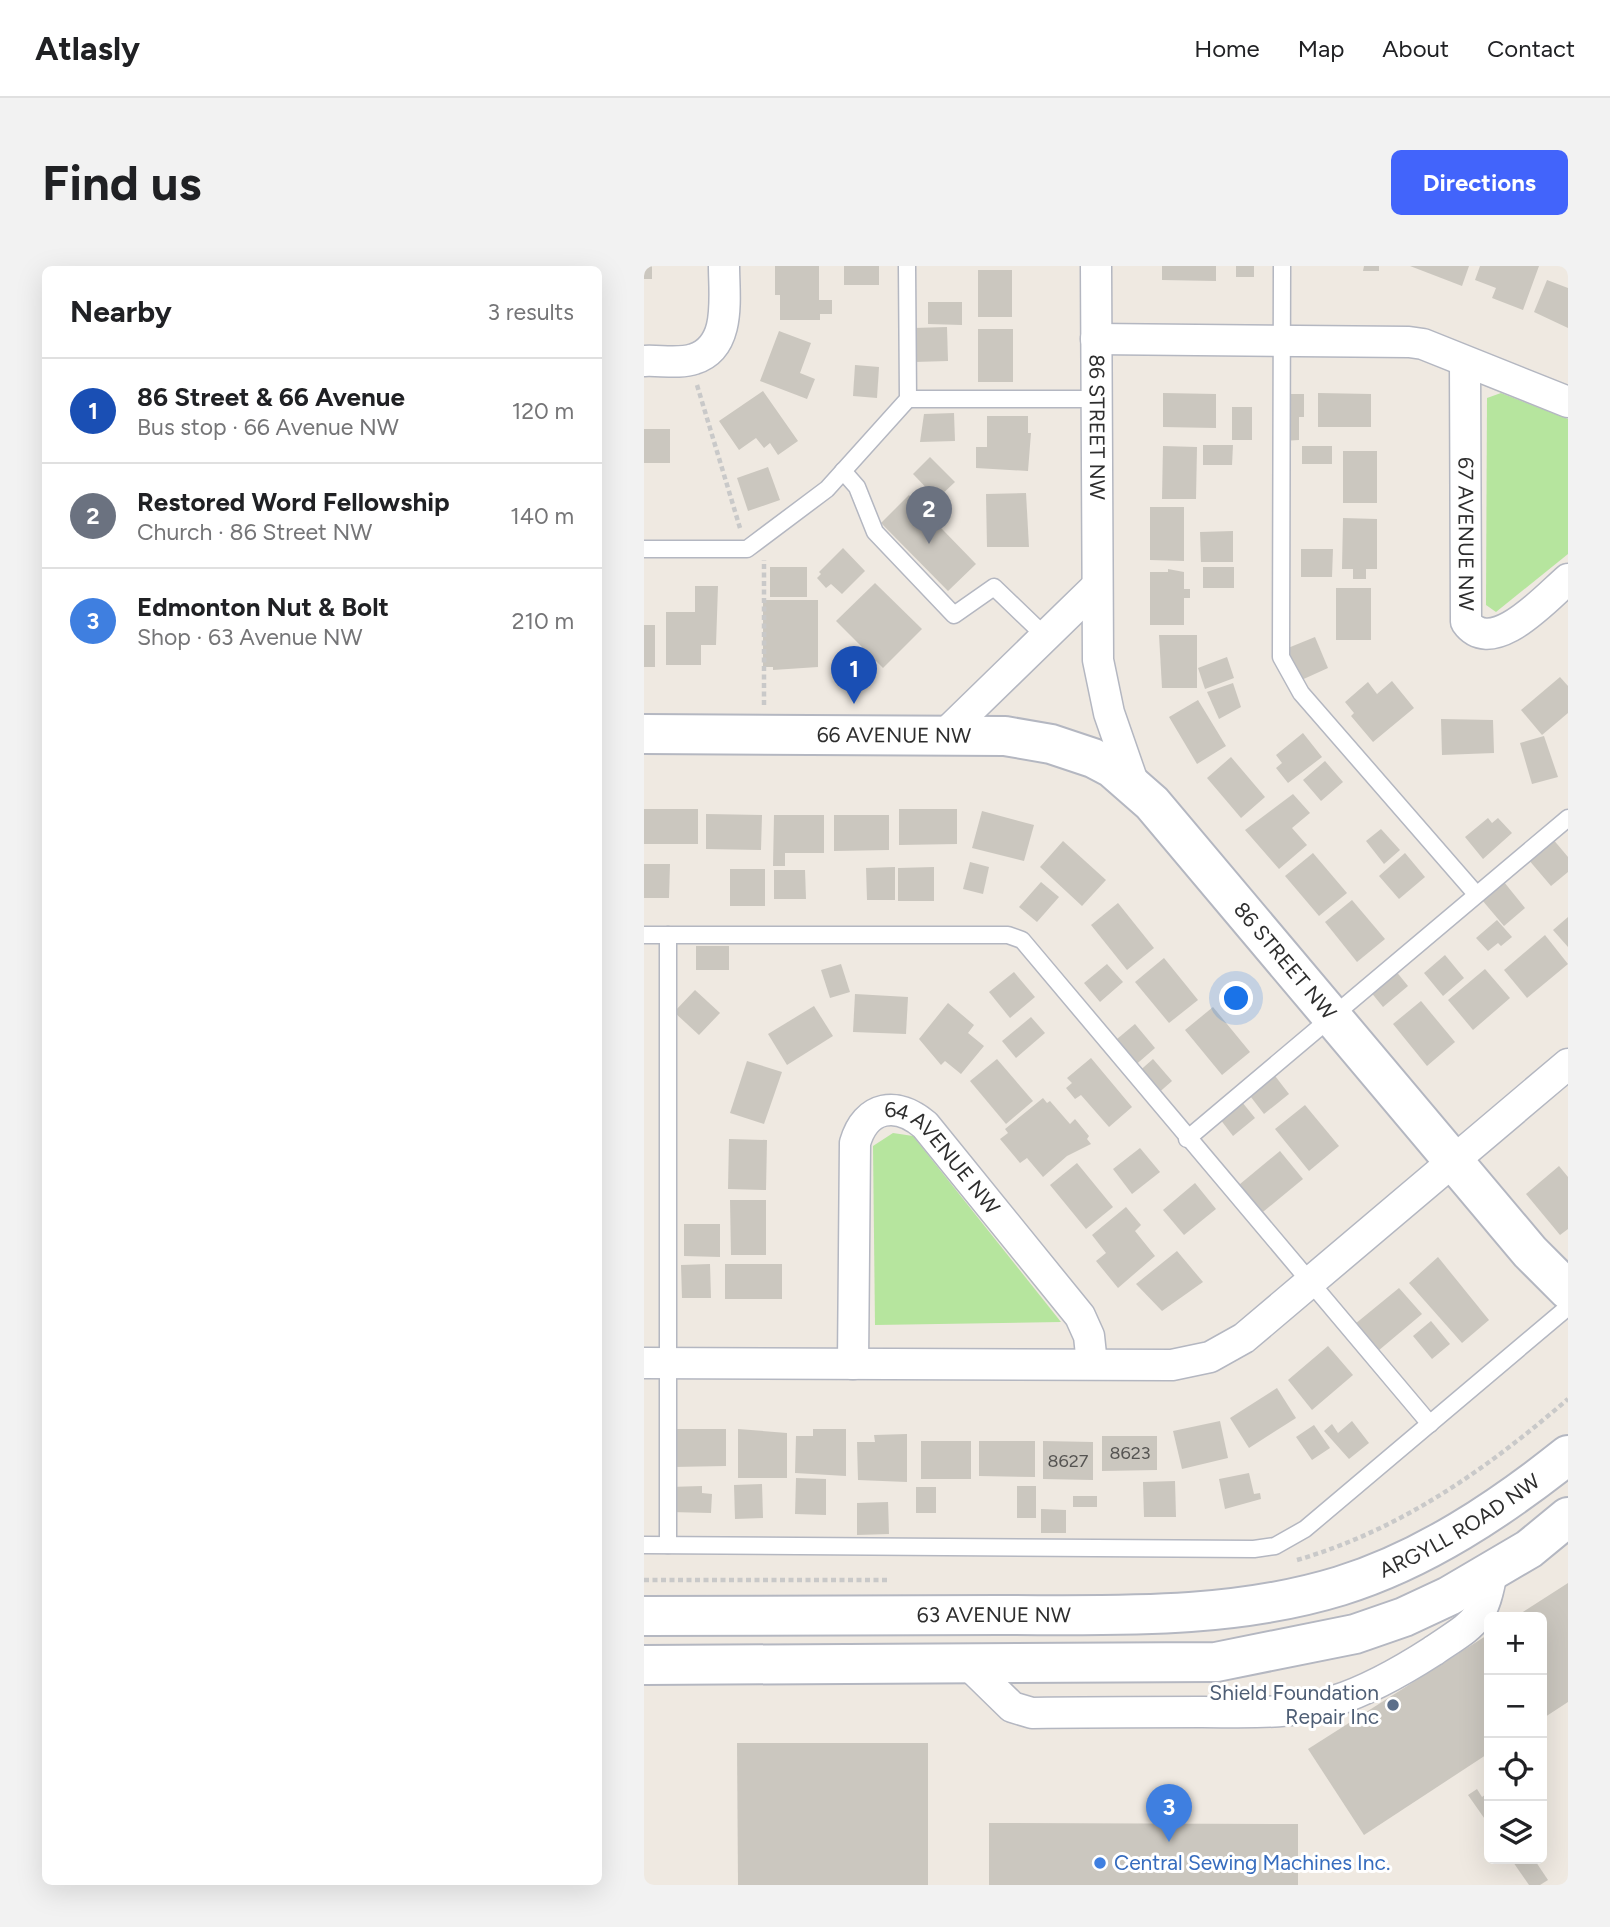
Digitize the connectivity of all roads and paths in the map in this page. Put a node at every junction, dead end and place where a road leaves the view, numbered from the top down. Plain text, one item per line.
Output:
1 (724, 266) edge
2 (907, 266) edge
3 (1096, 266) edge
4 (1282, 266) edge
5 (1096, 339) junction
6 (1281, 339) junction
7 (644, 360) edge
8 (1465, 362) junction
9 (1097, 398) junction
10 (908, 399) junction
11 (1568, 402) edge
12 (843, 471) junction
13 (644, 549) edge
14 (1568, 579) edge
15 (1096, 587) junction
16 (1045, 636) junction
17 (644, 734) edge
18 (945, 734) junction
19 (1134, 785) junction
20 (1568, 818) edge
21 (1476, 894) junction
22 (644, 935) edge
23 (668, 935) junction
24 (1332, 1017) junction
25 (1568, 1064) edge
26 (1187, 1139) junction
27 (1453, 1161) junction
28 (1310, 1282) junction
29 (1568, 1290) edge
30 (1568, 1307) edge
31 (656, 1363) edge
32 (853, 1364) junction
33 (1091, 1364) junction
34 (1430, 1424) junction
35 (1568, 1455) edge
36 (1568, 1517) edge
37 (1550, 1539) edge
38 (644, 1545) edge
39 (668, 1545) junction
40 (1492, 1571) junction
41 (1342, 1585) joint
42 (644, 1616) edge
43 (644, 1665) edge
44 (970, 1666) junction

1 - 7 street
2 - 10 lane
3 - 5 street, 86 STREET NW
4 - 6 lane
5 - 6 street
5 - 9 street, 86 STREET NW
6 - 8 street
6 - 21 lane
8 - 11 street
8 - 14 street, 67 AVENUE NW
9 - 10 lane
9 - 15 street, 86 STREET NW
10 - 12 lane
12 - 13 lane
12 - 16 lane
15 - 16 street
15 - 19 street, 86 STREET NW
16 - 18 street
17 - 18 main road, 66 AVENUE NW
18 - 19 main road, 66 AVENUE NW
19 - 24 main road, 86 STREET NW
20 - 21 lane
21 - 24 lane
22 - 23 lane
23 - 26 lane
23 - 31 lane
24 - 26 lane
24 - 27 main road, 86 STREET NW
25 - 27 street
26 - 28 lane
27 - 28 street
27 - 29 main road, 86 STREET NW
28 - 33 street
28 - 34 lane
30 - 34 lane
31 - 32 street
31 - 39 lane
32 - 33 street
32 - 33 street, 64 AVENUE NW
34 - 39 lane
35 - 41 main road, ARGYLL ROAD NW
36 - 37 main road
37 - 40 main road
38 - 39 lane
40 - 44 main road
40 - 44 street
41 - 42 main road, 63 AVENUE NW
43 - 44 main road

